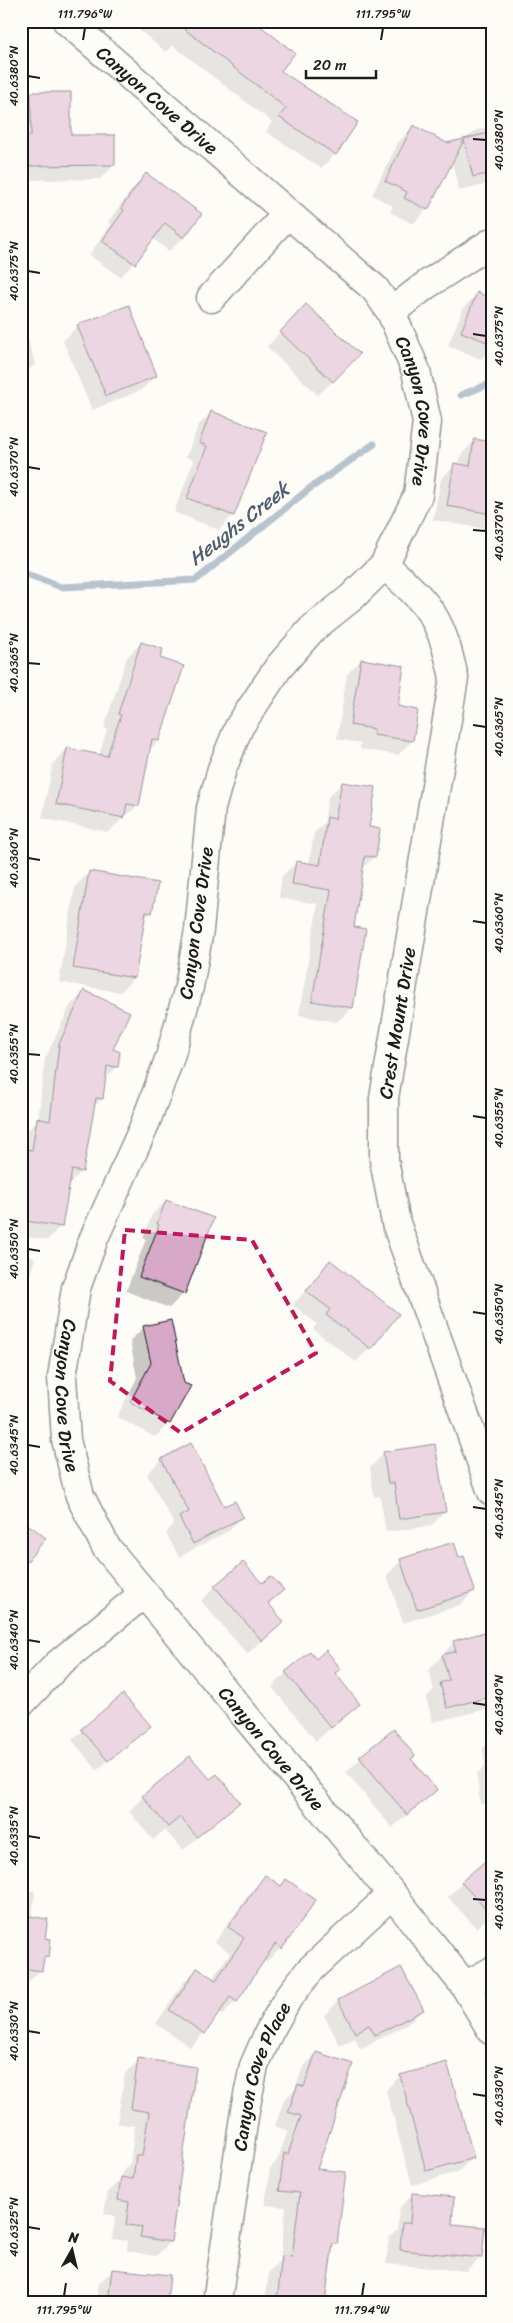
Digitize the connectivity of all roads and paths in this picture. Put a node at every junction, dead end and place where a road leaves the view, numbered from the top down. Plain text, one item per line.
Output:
1 (67, 21) edge
2 (287, 214) junction
3 (492, 242) edge
4 (211, 298) dead end
5 (391, 312) junction
6 (384, 564) junction
7 (492, 1492) edge
8 (143, 1594) junction
9 (21, 1703) edge
10 (392, 1894) junction
11 (492, 1971) edge
12 (465, 1986) junction
13 (492, 2031) edge
14 (217, 2302) edge

1 - 2 street, Canyon Cove Drive
2 - 4 street
2 - 5 street, Canyon Cove Drive
3 - 5 street
5 - 6 street, Canyon Cove Drive
6 - 7 street, Crest Mount Drive
6 - 8 street, Canyon Cove Drive
8 - 9 street
8 - 10 street, Canyon Cove Drive
10 - 12 street, Canyon Cove Drive
10 - 14 street, Canyon Cove Place
11 - 12 street
12 - 13 street, Canyon Cove Drive

